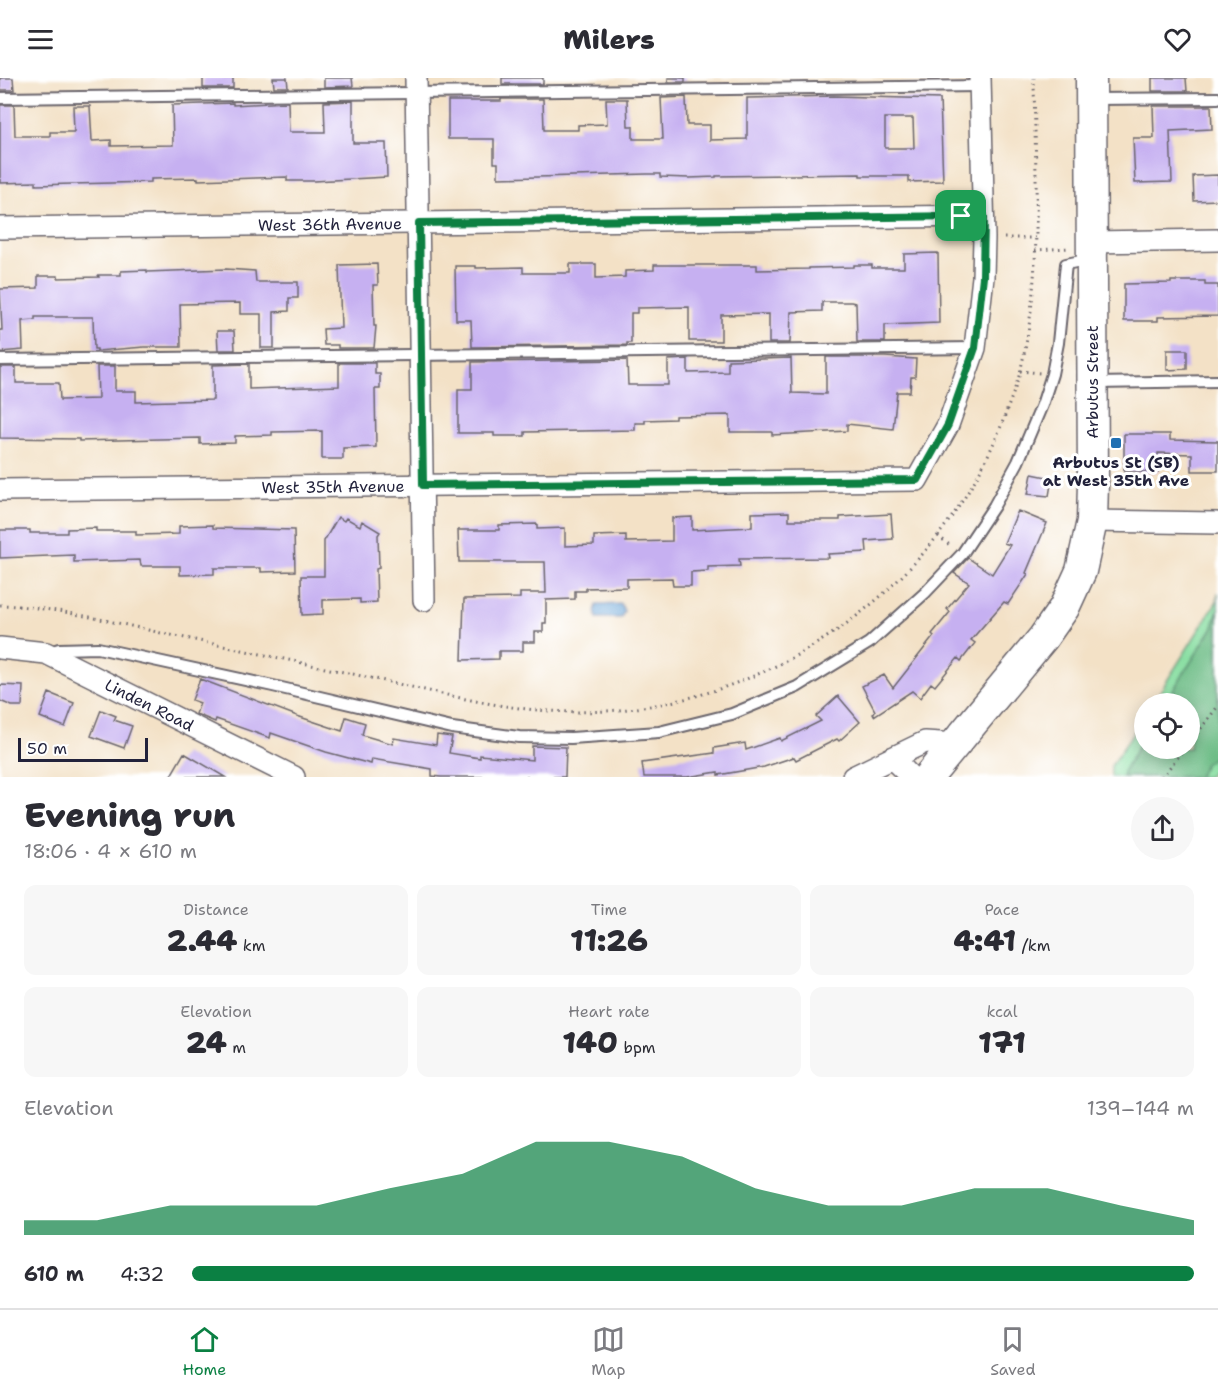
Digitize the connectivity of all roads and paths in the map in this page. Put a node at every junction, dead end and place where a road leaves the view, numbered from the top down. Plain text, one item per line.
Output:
1 (1034, 78) edge
2 (980, 82) edge
3 (416, 86) edge
4 (1091, 89) edge
5 (0, 98) edge
6 (1218, 98) edge
7 (984, 216) junction
8 (419, 223) junction
9 (0, 228) edge
10 (1035, 237) junction
11 (1000, 238) dead end
12 (1218, 240) edge
13 (1035, 250) junction
14 (1085, 250) junction
15 (975, 348) junction
16 (421, 355) junction
17 (0, 360) edge
18 (1218, 381) edge
19 (1093, 383) junction
20 (423, 485) junction
21 (0, 490) edge
22 (1092, 521) junction
23 (1218, 523) edge
24 (424, 600) dead end
25 (0, 605) edge
26 (0, 648) edge
27 (46, 653) junction
28 (1218, 706) edge
29 (1200, 730) edge
30 (956, 744) junction
31 (892, 758) junction
32 (1176, 759) edge
33 (294, 777) edge
34 (853, 777) edge
35 (911, 777) edge
36 (928, 777) edge
37 (1162, 777) edge

1 - 10 path
2 - 3 lane
2 - 7 street
3 - 5 lane
3 - 8 street
4 - 6 lane
4 - 14 main road, Arbutus Street
7 - 8 street, West 36th Avenue
7 - 15 street
8 - 9 street, West 36th Avenue
8 - 16 street
10 - 11 path
10 - 13 path
12 - 14 street
13 - 14 path
13 - 25 path
14 - 19 main road, Arbutus Street
14 - 27 lane
15 - 16 lane
15 - 20 street, West 35th Avenue
16 - 17 lane
16 - 20 street
18 - 19 lane
19 - 22 main road, Arbutus Street
20 - 21 street, West 35th Avenue
20 - 24 street
22 - 23 street
22 - 30 main road, Arbutus Street
26 - 27 street, Linden Road
27 - 33 street, Linden Road
28 - 29 path
30 - 31 street
30 - 36 main road, Arbutus Street
31 - 34 street
31 - 35 street
32 - 37 path

